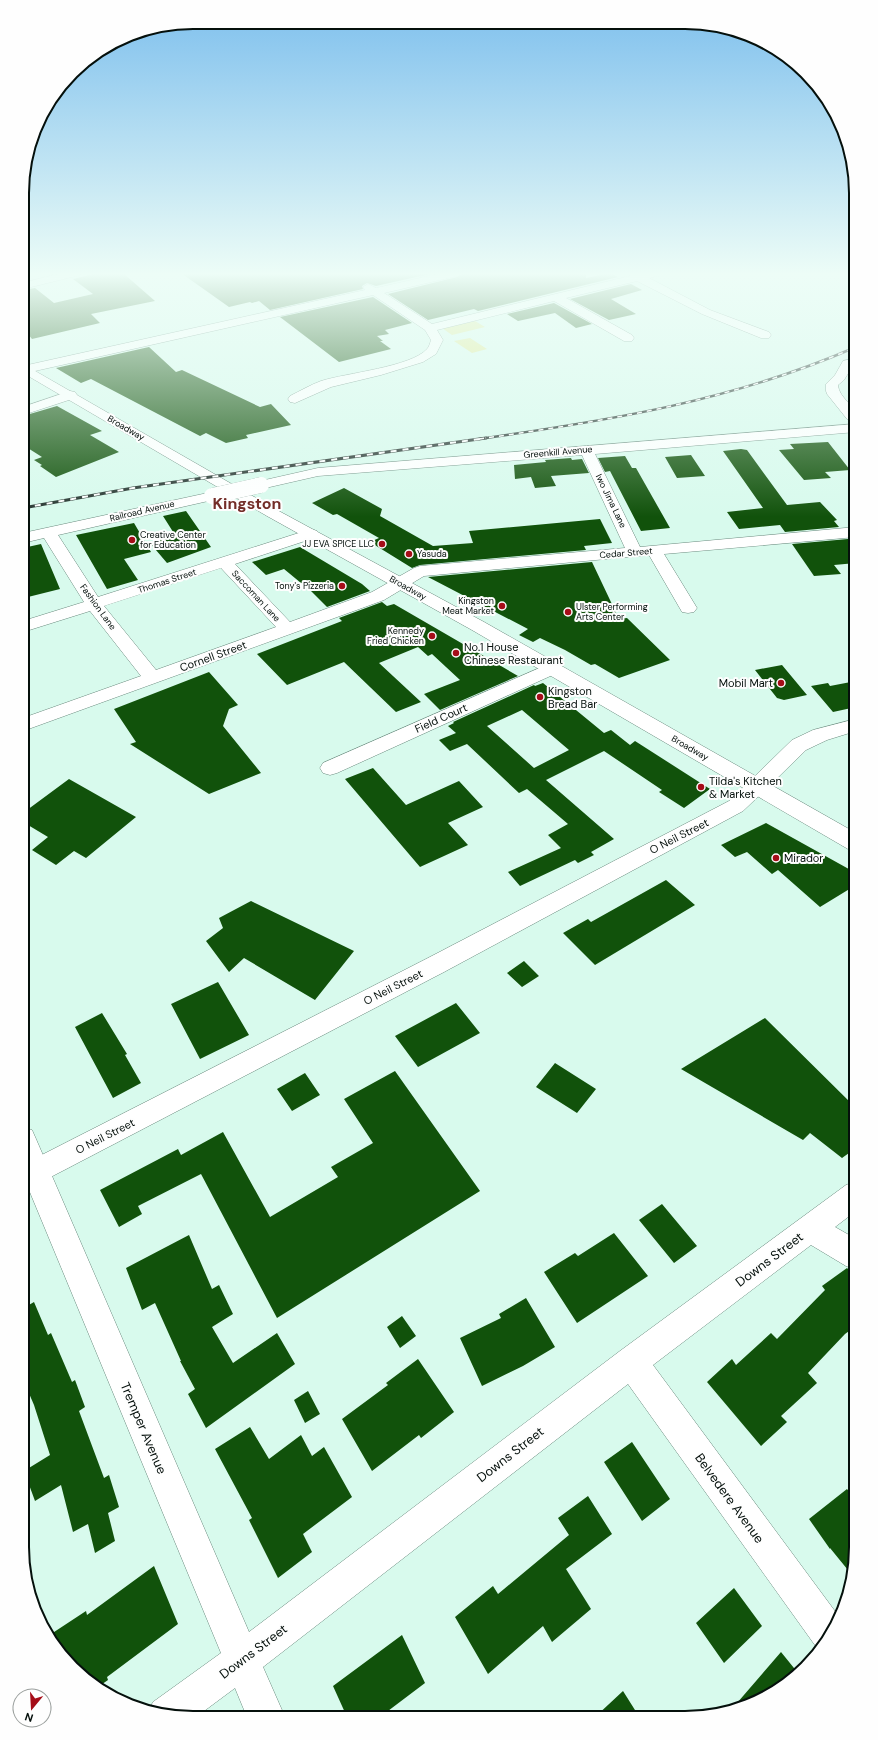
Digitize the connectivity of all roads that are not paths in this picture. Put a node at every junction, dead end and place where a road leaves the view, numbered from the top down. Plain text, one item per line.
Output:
1 (77, 354) edge
2 (429, 354) edge
3 (849, 364) edge
4 (29, 366) edge
5 (29, 370) edge
6 (70, 395) junction
7 (295, 399) dead end
8 (29, 409) edge
9 (849, 415) edge
10 (849, 423) edge
11 (586, 449) junction
12 (261, 485) joint
13 (48, 532) junction
14 (849, 533) edge
15 (311, 534) junction
16 (29, 537) edge
17 (654, 550) junction
18 (635, 552) junction
19 (225, 563) junction
20 (400, 583) junction
21 (94, 605) junction
22 (688, 608) dead end
23 (29, 625) edge
24 (287, 629) junction
25 (552, 669) junction
26 (153, 678) junction
27 (29, 723) edge
28 (849, 727) edge
29 (330, 768) dead end
30 (757, 786) junction
31 (849, 839) edge
32 (29, 1176) edge
33 (849, 1199) edge
34 (810, 1228) junction
35 (849, 1252) edge
36 (631, 1362) junction
37 (826, 1630) edge
38 (242, 1660) junction
39 (173, 1710) edge
40 (263, 1711) edge

1 - 4 main road
2 - 7 main road
3 - 9 main road
5 - 6 main road, Broadway
6 - 8 main road
6 - 15 main road, Broadway
10 - 11 main road, Greenkill Avenue
11 - 12 main road, Greenkill Avenue
11 - 18 main road, Iwo Jima Lane
12 - 13 main road, Railroad Avenue, bridge
13 - 16 main road, Railroad Avenue
13 - 21 main road, Fashion Lane
14 - 17 main road, Cedar Street
15 - 19 main road, Thomas Street
15 - 20 main road, Broadway
17 - 18 main road, Cedar Street
17 - 22 main road
18 - 20 main road, Cedar Street
19 - 21 main road, Thomas Street
19 - 24 main road, Saccoman Lane
20 - 24 main road, Cornell Street
20 - 25 main road, Broadway
21 - 23 main road, Thomas Street
21 - 26 main road, Fashion Lane
24 - 26 main road, Cornell Street
25 - 29 main road, Field Court
25 - 30 main road, Broadway
26 - 27 main road, Cornell Street
28 - 30 main road, O Neil Street
30 - 31 main road, Broadway
30 - 32 main road, O Neil Street
32 - 38 main road, Tremper Avenue
33 - 34 main road, Downs Street
34 - 35 main road
34 - 36 main road, Downs Street
36 - 37 main road, Belvedere Avenue
36 - 38 main road, Downs Street
38 - 39 main road, Downs Street
38 - 40 main road, Tremper Avenue

